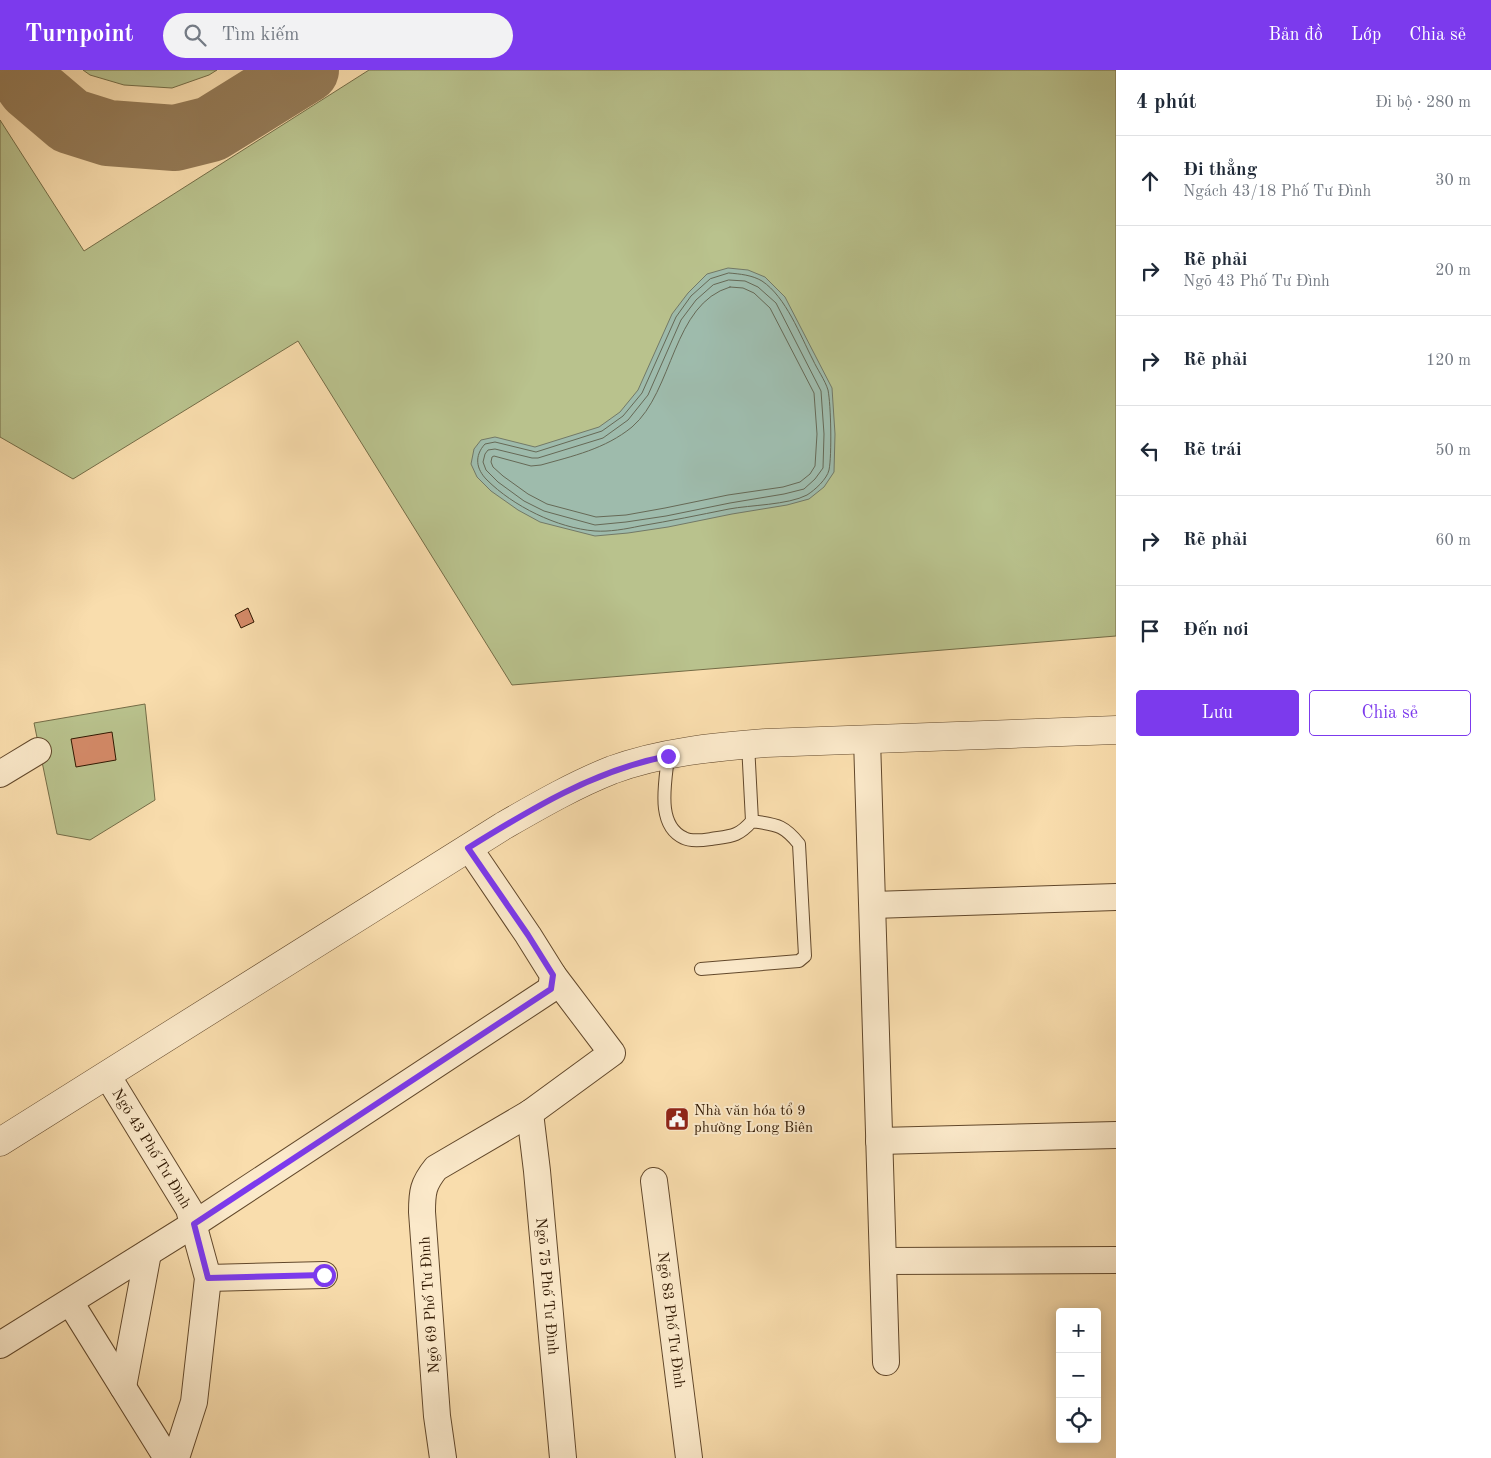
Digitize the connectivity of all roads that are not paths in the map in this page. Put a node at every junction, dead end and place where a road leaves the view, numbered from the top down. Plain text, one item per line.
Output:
1 (1116, 730) edge
2 (867, 739) junction
3 (748, 744) junction
4 (38, 751) dead end
5 (668, 756) junction
6 (0, 774) edge
7 (752, 821) junction
8 (468, 848) junction
9 (1116, 897) edge
10 (873, 905) junction
11 (701, 969) dead end
12 (553, 975) junction
13 (107, 1075) junction
14 (530, 1113) junction
15 (1116, 1135) edge
16 (879, 1141) junction
17 (0, 1142) edge
18 (654, 1181) dead end
19 (194, 1224) junction
20 (148, 1253) junction
21 (1116, 1260) edge
22 (883, 1261) junction
23 (324, 1275) dead end
24 (208, 1278) junction
25 (70, 1302) junction
26 (0, 1345) edge
27 (886, 1362) dead end
28 (123, 1387) junction
29 (167, 1458) edge
30 (176, 1458) edge
31 (443, 1458) edge
32 (564, 1458) edge
33 (689, 1458) edge

1 - 2 street
2 - 3 street
2 - 10 street
3 - 5 street
3 - 7 lane
4 - 6 street
5 - 7 lane
5 - 8 street
7 - 11 lane
8 - 12 street
8 - 13 street
9 - 10 street
10 - 16 street
12 - 14 street, Ngõ 69 Phố Tư Đình
12 - 19 street
13 - 17 street
13 - 19 street, Ngõ 43 Phố Tư Đình
14 - 31 street, Ngõ 69 Phố Tư Đình
14 - 32 street, Ngõ 75 Phố Tư Đình
15 - 16 street
16 - 22 street
18 - 33 street, Ngõ 83 Phố Tư Đình
19 - 20 street
19 - 24 street, Ngõ 43 Phố Tư Đình
20 - 25 street
20 - 28 street
21 - 22 street
22 - 27 street
23 - 24 street
24 - 30 street, Ngõ 43 Phố Tư Đình
25 - 26 street
25 - 28 street
28 - 29 street

